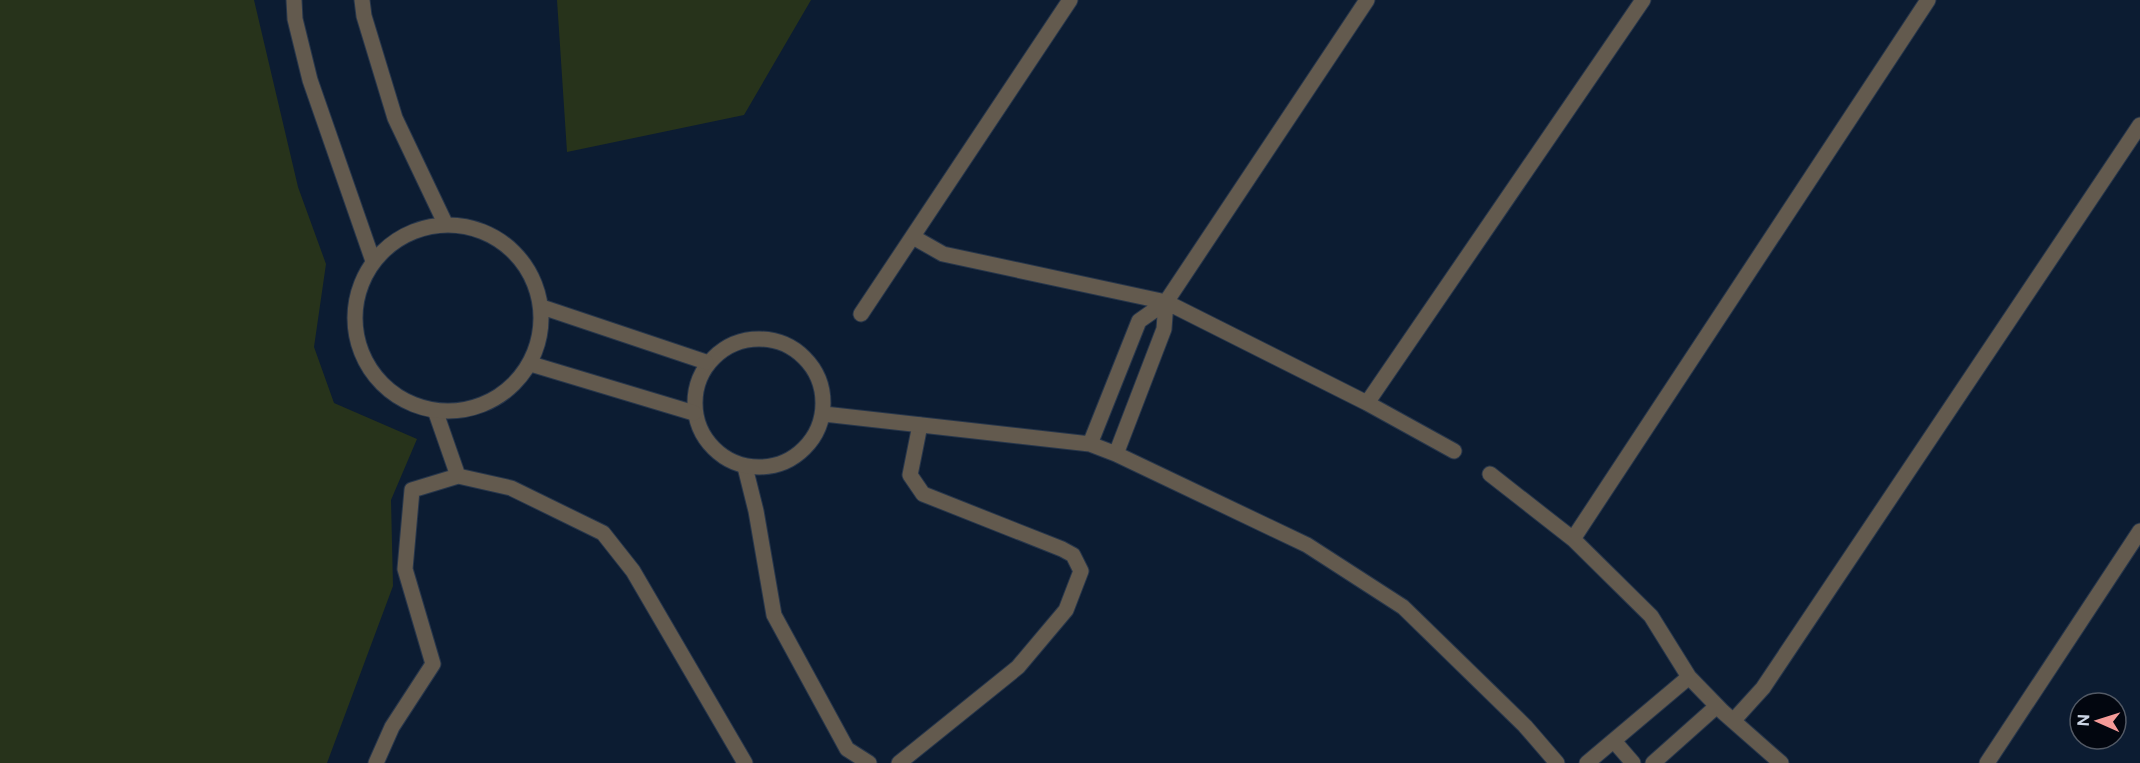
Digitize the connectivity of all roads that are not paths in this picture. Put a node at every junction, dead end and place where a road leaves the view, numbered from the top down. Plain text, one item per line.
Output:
1 (294, 0) edge
2 (362, 0) edge
3 (1070, 0) edge
4 (1367, 0) edge
5 (1642, 0) edge
6 (1928, 0) edge
7 (2140, 125) edge
8 (445, 223) junction
9 (913, 237) junction
10 (373, 261) junction
11 (1166, 302) junction
12 (542, 307) junction
13 (861, 314) dead end
14 (706, 362) junction
15 (531, 364) junction
16 (1367, 403) junction
17 (436, 413) junction
18 (694, 413) junction
19 (824, 414) junction
20 (920, 425) junction
21 (1090, 444) junction
22 (1454, 451) dead end
23 (1116, 454) junction
24 (745, 468) junction
25 (1490, 474) dead end
26 (458, 476) junction
27 (2140, 531) edge
28 (1573, 539) junction
29 (1689, 677) junction
30 (1717, 706) junction
31 (1733, 721) junction
32 (1614, 741) junction
33 (376, 763) edge
34 (745, 763) edge
35 (869, 763) edge
36 (899, 763) edge
37 (1557, 763) edge
38 (1587, 763) edge
39 (1633, 763) edge
40 (1653, 763) edge
41 (1781, 763) edge
42 (1988, 763) edge

1 - 10 street
2 - 8 street
3 - 9 street
4 - 11 street
5 - 16 street
6 - 28 street
7 - 31 street
8 - 10 street
8 - 12 street
9 - 11 street
9 - 13 street
10 - 17 street
11 - 16 street
11 - 21 street
11 - 23 street
12 - 14 street
12 - 15 street
14 - 18 street
14 - 19 street
15 - 17 street
15 - 18 street
16 - 22 street
17 - 26 street
18 - 24 street
19 - 20 street
19 - 24 street
20 - 21 street
20 - 36 street
21 - 23 street
23 - 37 street
24 - 35 street
25 - 28 street
26 - 33 street
26 - 34 street
27 - 42 street
28 - 29 street
29 - 30 street
29 - 32 street
30 - 31 street
30 - 40 street
31 - 41 street
32 - 38 street
32 - 39 street

